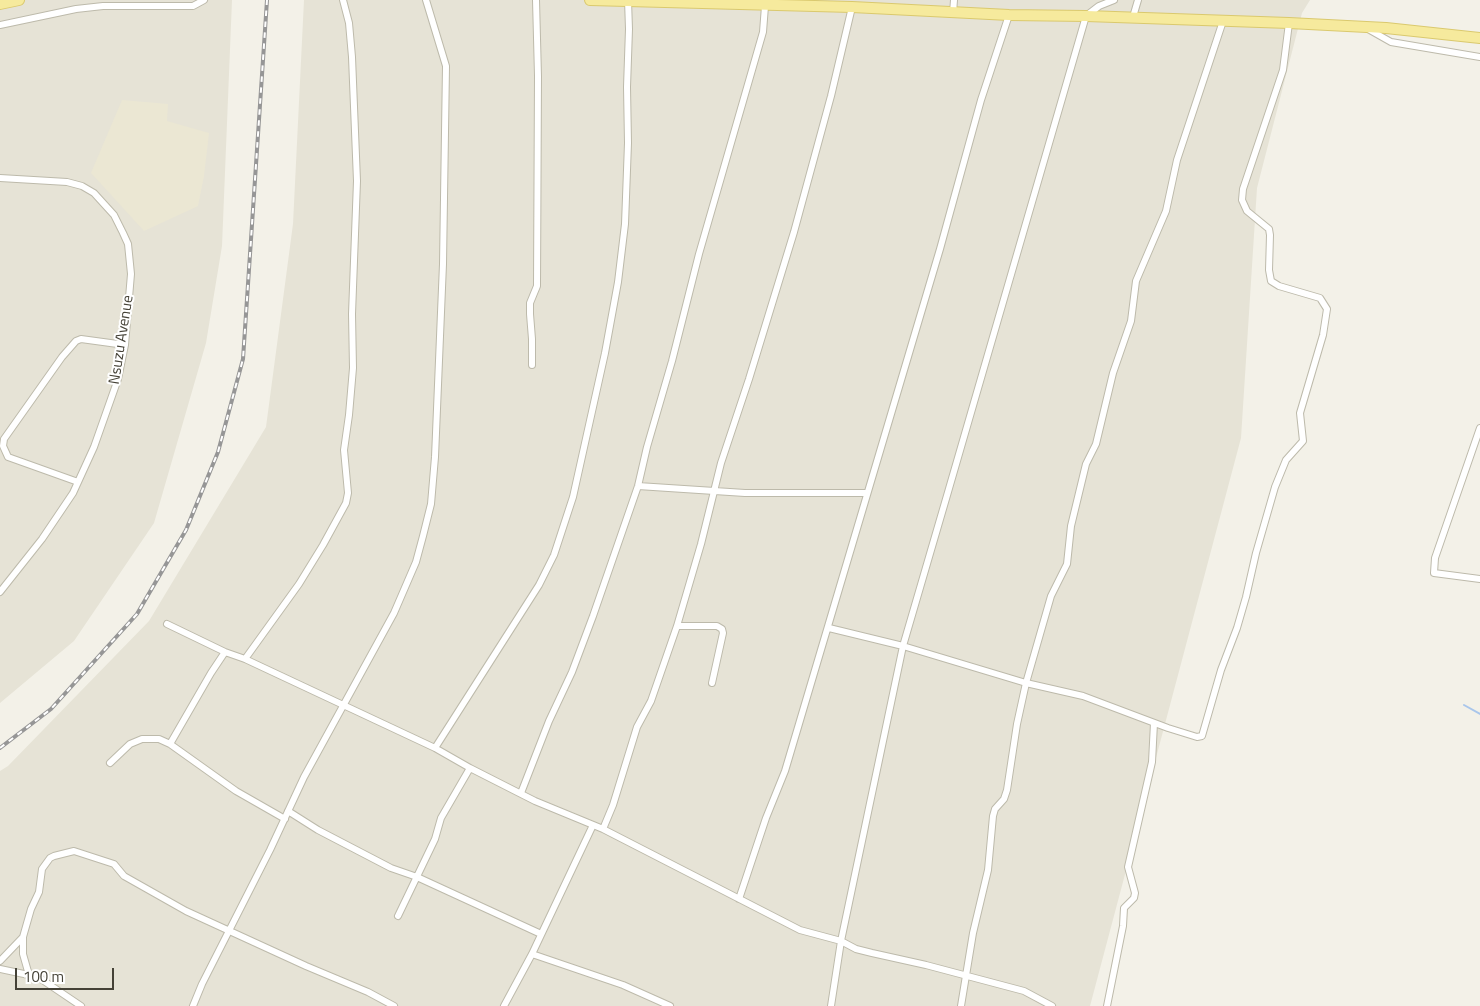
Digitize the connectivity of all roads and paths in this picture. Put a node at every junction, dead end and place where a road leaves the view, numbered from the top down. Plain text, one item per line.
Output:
1 (19, 0) edge
2 (204, 0) edge
3 (343, 0) edge
4 (426, 0) edge
5 (536, 0) edge
6 (590, 0) edge
7 (954, 0) edge
8 (1114, 0) edge
9 (1138, 0) edge
10 (628, 1) edge
11 (0, 4) edge
12 (765, 6) junction
13 (852, 7) junction
14 (954, 13) junction
15 (1009, 15) junction
16 (1086, 16) junction
17 (1133, 17) junction
18 (1223, 21) junction
19 (1289, 23) junction
20 (0, 25) edge
21 (1364, 27) junction
22 (1432, 33) junction
23 (1480, 38) edge
24 (1436, 49) junction
25 (1480, 57) edge
26 (0, 178) edge
27 (125, 345) junction
28 (532, 365) dead end
29 (1480, 428) edge
30 (78, 482) junction
31 (638, 486) junction
32 (714, 492) junction
33 (867, 493) junction
34 (1480, 579) edge
35 (0, 592) edge
36 (167, 624) dead end
37 (677, 626) junction
38 (829, 628) junction
39 (903, 646) junction
40 (225, 652) junction
41 (245, 659) junction
42 (712, 683) dead end
43 (1026, 683) junction
44 (343, 706) junction
45 (1154, 723) junction
46 (170, 744) junction
47 (435, 748) junction
48 (110, 764) dead end
49 (470, 768) junction
50 (521, 793) junction
51 (288, 811) junction
52 (285, 819) junction
53 (593, 825) junction
54 (603, 829) junction
55 (417, 878) junction
56 (739, 899) junction
57 (398, 916) dead end
58 (230, 930) junction
59 (541, 934) junction
60 (23, 937) junction
61 (842, 941) junction
62 (532, 954) junction
63 (0, 961) edge
64 (0, 969) edge
65 (29, 975) junction
66 (966, 976) junction
67 (81, 1006) edge
68 (193, 1006) edge
69 (394, 1006) edge
70 (504, 1006) edge
71 (670, 1006) edge
72 (831, 1006) edge
73 (961, 1006) edge
74 (1052, 1006) edge
75 (1107, 1006) edge

1 - 11 main road
2 - 20 street
3 - 41 street
4 - 44 street
5 - 28 street
6 - 10 main road
7 - 14 street
8 - 16 street
9 - 17 street
10 - 12 main road
10 - 47 street
12 - 13 main road
12 - 31 street
13 - 14 main road
13 - 32 street
14 - 15 main road
15 - 16 main road
15 - 33 street
16 - 17 main road
16 - 39 street
17 - 18 main road
18 - 19 main road
18 - 43 street
19 - 21 main road
19 - 45 street
21 - 22 main road
21 - 24 street
22 - 23 main road
22 - 24 street
24 - 25 street
26 - 27 street, Nsuzu Avenue
27 - 30 street, Nsuzu Avenue
27 - 30 street
29 - 34 street
30 - 35 street, Nsuzu Avenue
31 - 32 street
31 - 50 street
32 - 33 street
32 - 37 street
33 - 38 street
36 - 40 street
37 - 42 street
37 - 54 street
38 - 39 street
38 - 56 street
39 - 43 street
39 - 61 street
40 - 41 street
40 - 46 street
41 - 44 street
43 - 45 street
43 - 66 street
44 - 47 street
44 - 51 street
45 - 75 street
46 - 48 street
46 - 52 street
47 - 49 street
49 - 50 street
49 - 55 street
50 - 53 street
51 - 52 street
51 - 55 street
52 - 58 street
53 - 54 street
53 - 59 street
54 - 56 street
55 - 57 street
55 - 59 street
56 - 61 street
58 - 60 street
58 - 68 street
58 - 69 street
59 - 62 street
60 - 63 street
60 - 65 street
61 - 66 street
61 - 72 street
62 - 70 street
62 - 71 street
64 - 65 street
65 - 67 street
66 - 73 street
66 - 74 street

